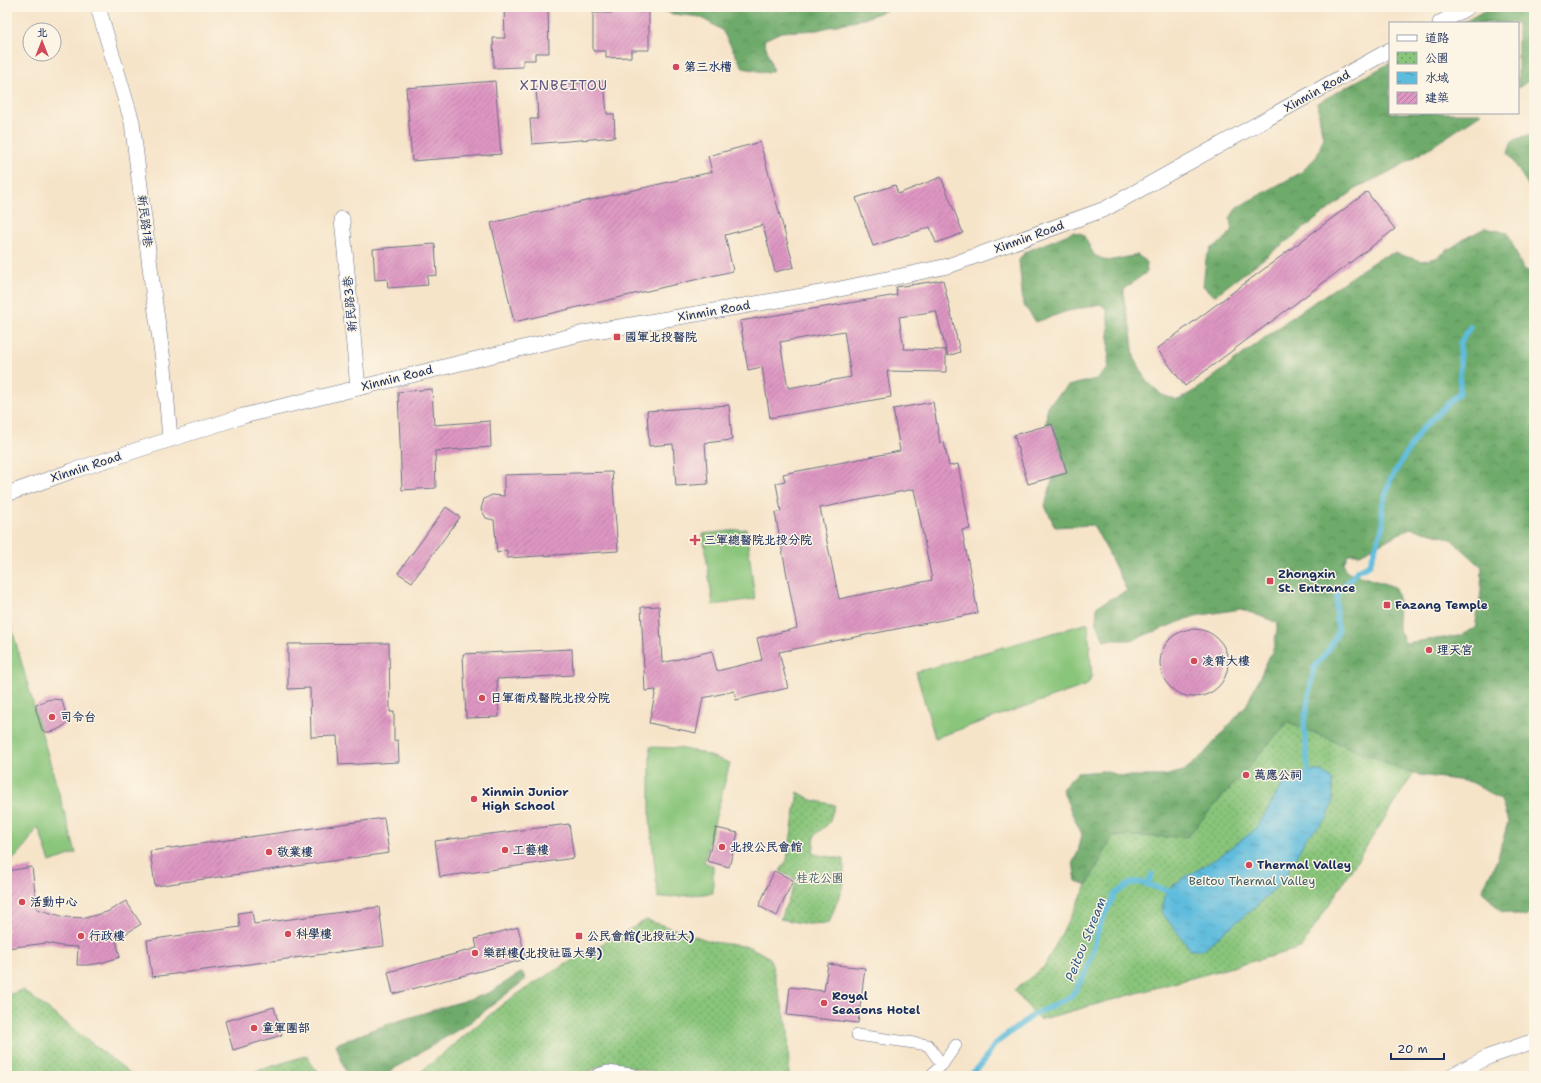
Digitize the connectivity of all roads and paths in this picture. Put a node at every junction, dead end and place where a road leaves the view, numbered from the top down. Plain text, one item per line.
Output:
1 (98, 7) edge
2 (1468, 7) edge
3 (1442, 22) edge
4 (1389, 51) edge
5 (342, 219) dead end
6 (358, 388) junction
7 (170, 439) junction
8 (7, 494) edge
9 (857, 1035) dead end
10 (1534, 1041) edge
11 (956, 1045) dead end
12 (942, 1065) junction
13 (598, 1076) edge
14 (632, 1076) edge
15 (930, 1076) edge
16 (1451, 1076) edge

1 - 7 street, 新民路1巷
2 - 3 street
4 - 6 street, Xinmin Road
5 - 6 street, 新民路3巷
6 - 7 street, Xinmin Road
7 - 8 street, Xinmin Road
9 - 12 street
10 - 16 street
11 - 12 street
12 - 15 street
13 - 14 street

